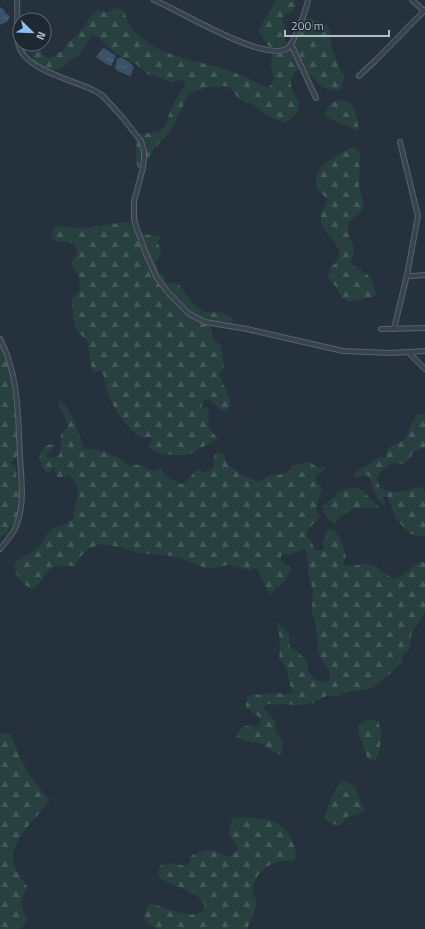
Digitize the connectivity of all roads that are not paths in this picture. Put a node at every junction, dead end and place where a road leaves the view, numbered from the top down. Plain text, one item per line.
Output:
1 (17, 0) edge
2 (154, 0) edge
3 (308, 0) edge
4 (412, 0) edge
5 (424, 11) edge
6 (291, 44) junction
7 (359, 76) dead end
8 (316, 98) dead end
9 (400, 142) dead end
10 (407, 275) junction
11 (425, 275) edge
12 (425, 328) edge
13 (381, 329) dead end
14 (394, 329) junction
15 (0, 339) edge
16 (425, 351) edge
17 (409, 353) junction
18 (425, 369) edge
19 (0, 549) edge

1 - 17 street
2 - 6 street
3 - 6 street
4 - 5 street
5 - 7 street
6 - 8 street
9 - 10 street
10 - 11 street
10 - 14 street
12 - 14 street
13 - 14 street
15 - 19 street
16 - 17 street
17 - 18 street

